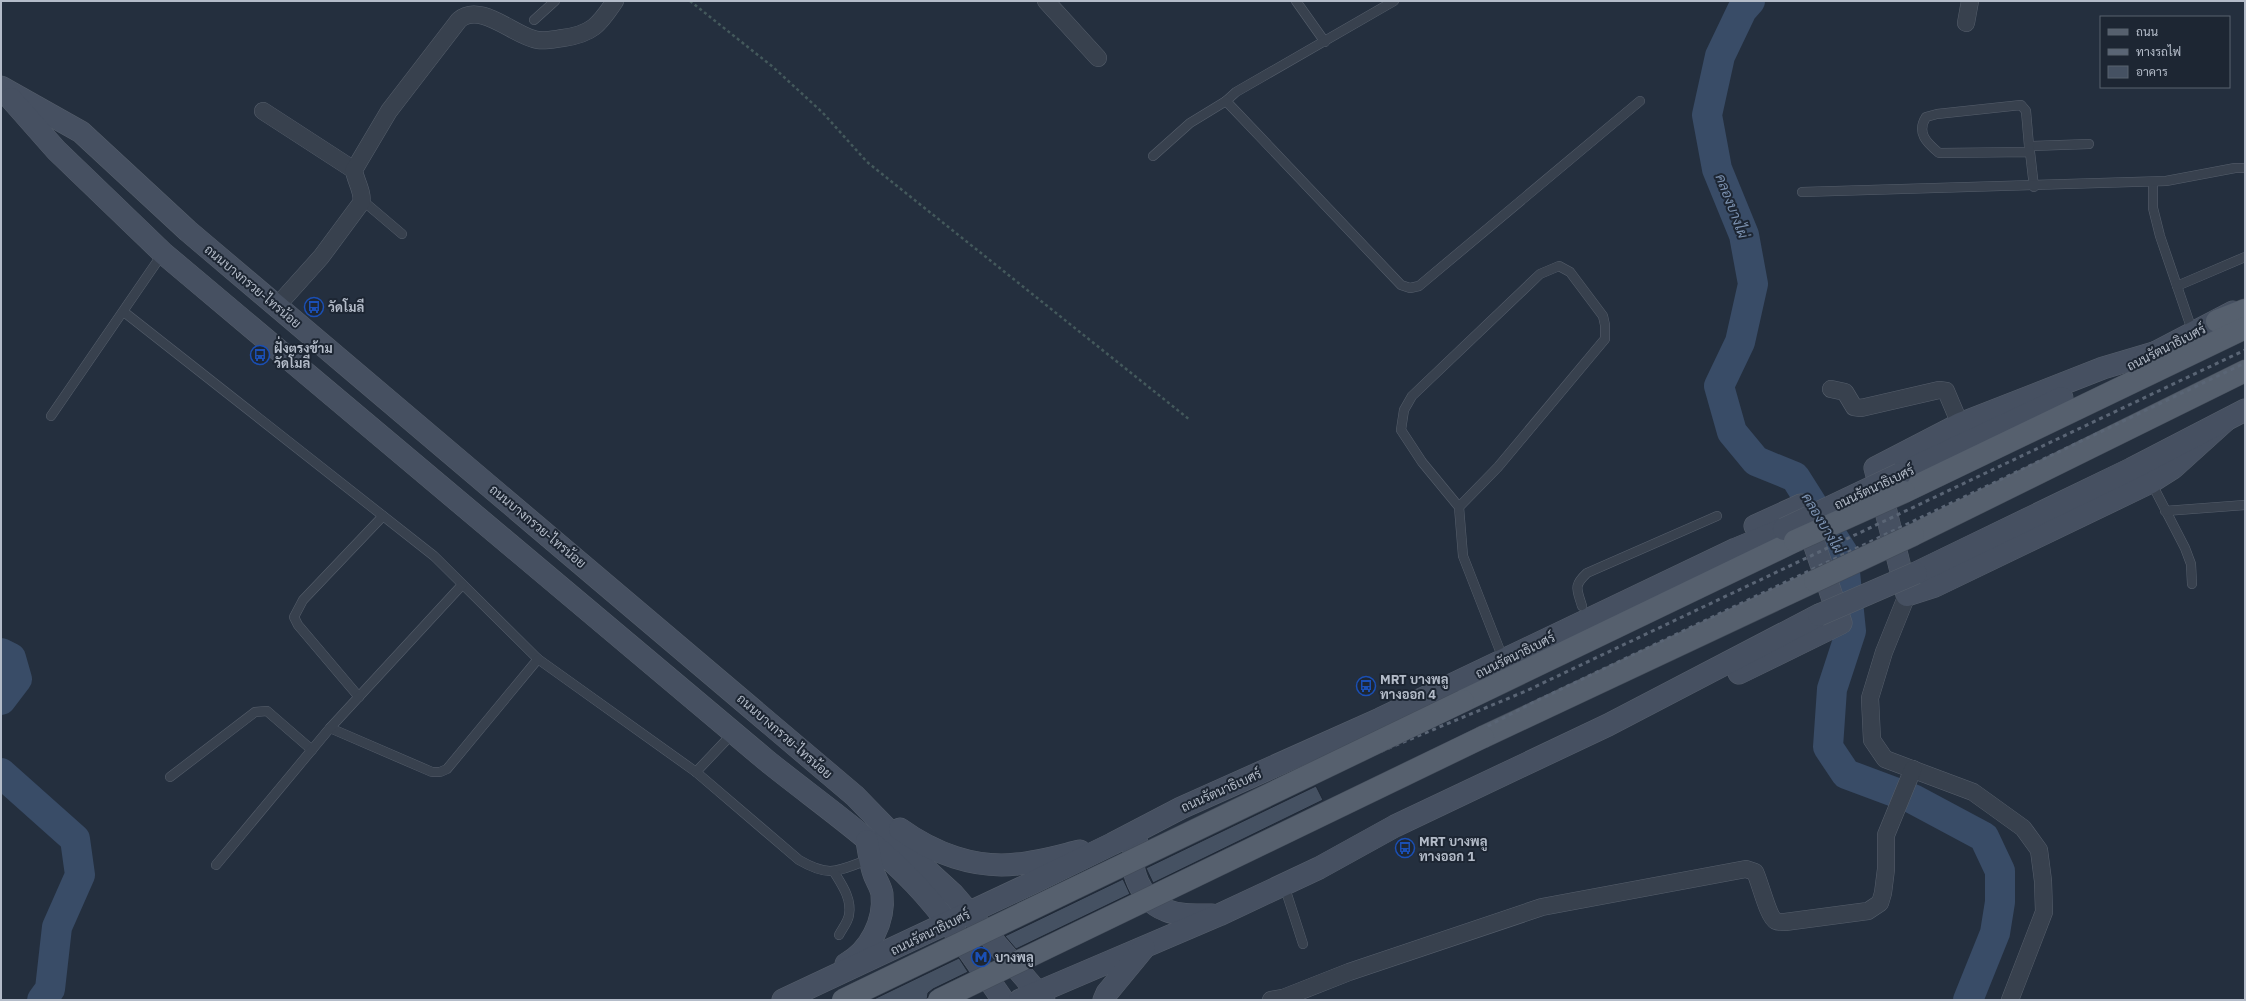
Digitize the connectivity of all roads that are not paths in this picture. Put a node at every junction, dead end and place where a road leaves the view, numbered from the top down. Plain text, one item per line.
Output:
1 (554, 1) edge
2 (615, 1) edge
3 (1046, 1) edge
4 (1296, 1) edge
5 (1394, 1) edge
6 (1970, 1) edge
7 (534, 20) dead end
8 (1966, 23) dead end
9 (1325, 42) junction
10 (1098, 58) dead end
11 (1, 87) edge
12 (1226, 101) junction
13 (1640, 101) dead end
14 (263, 111) dead end
15 (2089, 144) dead end
16 (2030, 149) junction
17 (1153, 156) dead end
18 (2245, 168) edge
19 (354, 170) junction
20 (2153, 182) junction
21 (2034, 187) junction
22 (1802, 192) dead end
23 (362, 200) junction
24 (402, 234) dead end
25 (163, 253) junction
26 (2245, 257) edge
27 (2177, 286) junction
28 (277, 306) junction
29 (2245, 306) edge
30 (2245, 310) edge
31 (124, 312) junction
32 (2217, 321) junction
33 (2245, 328) edge
34 (256, 332) junction
35 (2193, 334) junction
36 (2157, 352) junction
37 (2245, 371) edge
38 (1831, 389) dead end
39 (2245, 410) edge
40 (51, 416) dead end
41 (2225, 421) junction
42 (1960, 424) junction
43 (2151, 482) junction
44 (1902, 483) junction
45 (2245, 505) edge
46 (1459, 507) junction
47 (2164, 511) junction
48 (383, 516) junction
49 (1717, 516) dead end
50 (1789, 535) junction
51 (2192, 584) dead end
52 (462, 585) junction
53 (1907, 595) junction
54 (1582, 606) junction
55 (1526, 649) junction
56 (538, 659) junction
57 (1504, 661) junction
58 (359, 697) junction
59 (330, 728) junction
60 (733, 733) junction
61 (1569, 744) junction
62 (312, 750) junction
63 (696, 772) junction
64 (170, 777) dead end
65 (1910, 777) junction
66 (855, 796) junction
67 (1162, 817) junction
68 (1112, 844) junction
69 (868, 850) junction
70 (216, 866) dead end
71 (834, 872) junction
72 (1284, 885) junction
73 (970, 912) junction
74 (1219, 915) junction
75 (948, 922) junction
76 (839, 935) dead end
77 (1303, 944) dead end
78 (1146, 946) junction
79 (1035, 997) edge
80 (787, 998) edge
81 (843, 1000) edge
82 (939, 1000) edge
83 (1003, 1000) edge
84 (1104, 1000) edge
85 (1271, 1000) edge
86 (2010, 1000) edge

1 - 7 lane
2 - 19 street
3 - 10 street
4 - 9 lane
5 - 9 lane
6 - 8 street
9 - 12 lane
11 - 25 main road, ถนนบางกรวย-ไทรน้อย
11 - 28 main road, ถนนบางกรวย-ไทรน้อย
12 - 13 lane
12 - 17 lane
14 - 19 street
15 - 16 lane
16 - 16 lane
16 - 21 lane
18 - 20 lane
19 - 23 street
20 - 21 lane
20 - 27 lane
21 - 22 lane
23 - 24 lane
23 - 28 street
25 - 31 lane
25 - 34 main road, ถนนบางกรวย-ไทรน้อย
26 - 27 lane
27 - 35 lane
28 - 34 main road
28 - 66 main road, ถนนบางกรวย-ไทรน้อย
29 - 32 main road, ถนนรัตนาธิเบศร์
30 - 32 main road
31 - 40 lane
31 - 48 lane
32 - 35 main road, ถนนรัตนาธิเบศร์
33 - 44 main road, ถนนรัตนาธิเบศร์
34 - 60 main road, ถนนบางกรวย-ไทรน้อย
35 - 36 main road, ถนนรัตนาธิเบศร์
36 - 42 main road
36 - 44 main road, ถนนรัตนาธิเบศร์
37 - 82 main road, bridge
38 - 42 street
39 - 41 main road
41 - 43 main road
41 - 61 main road, bridge
42 - 53 main road
43 - 47 lane
43 - 53 main road
44 - 50 main road, ถนนรัตนาธิเบศร์, bridge
45 - 47 lane
46 - 46 lane
46 - 57 lane
47 - 51 lane
48 - 52 lane
48 - 58 lane
49 - 54 lane
50 - 55 main road, ถนนรัตนาธิเบศร์
50 - 81 main road, ถนนรัตนาธิเบศร์, bridge
52 - 56 lane
52 - 58 lane
53 - 65 street
54 - 55 main road
54 - 61 main road
55 - 57 main road, ถนนรัตนาธิเบศร์
56 - 59 lane
56 - 63 lane
57 - 67 main road, ถนนรัตนาธิเบศร์
58 - 59 lane
59 - 62 lane
60 - 63 lane
60 - 69 main road, ถนนบางกรวย-ไทรน้อย
61 - 72 main road
62 - 64 lane
62 - 70 lane
63 - 71 lane
65 - 85 street
65 - 86 street
66 - 68 main road
66 - 73 main road, ถนนบางกรวย-ไทรน้อย
67 - 68 main road, ถนนรัตนาธิเบศร์
67 - 74 main road
68 - 73 main road, ถนนรัตนาธิเบศร์
69 - 71 lane
69 - 75 main road, ถนนบางกรวย-ไทรน้อย
69 - 80 main road
71 - 76 lane
72 - 74 main road
72 - 77 lane
73 - 75 main road, ถนนรัตนาธิเบศร์
73 - 79 main road, ถนนบางกรวย-ไทรน้อย
74 - 78 main road
75 - 80 main road, ถนนรัตนาธิเบศร์
75 - 83 main road, ถนนบางกรวย-ไทรน้อย
78 - 79 main road
78 - 84 main road

